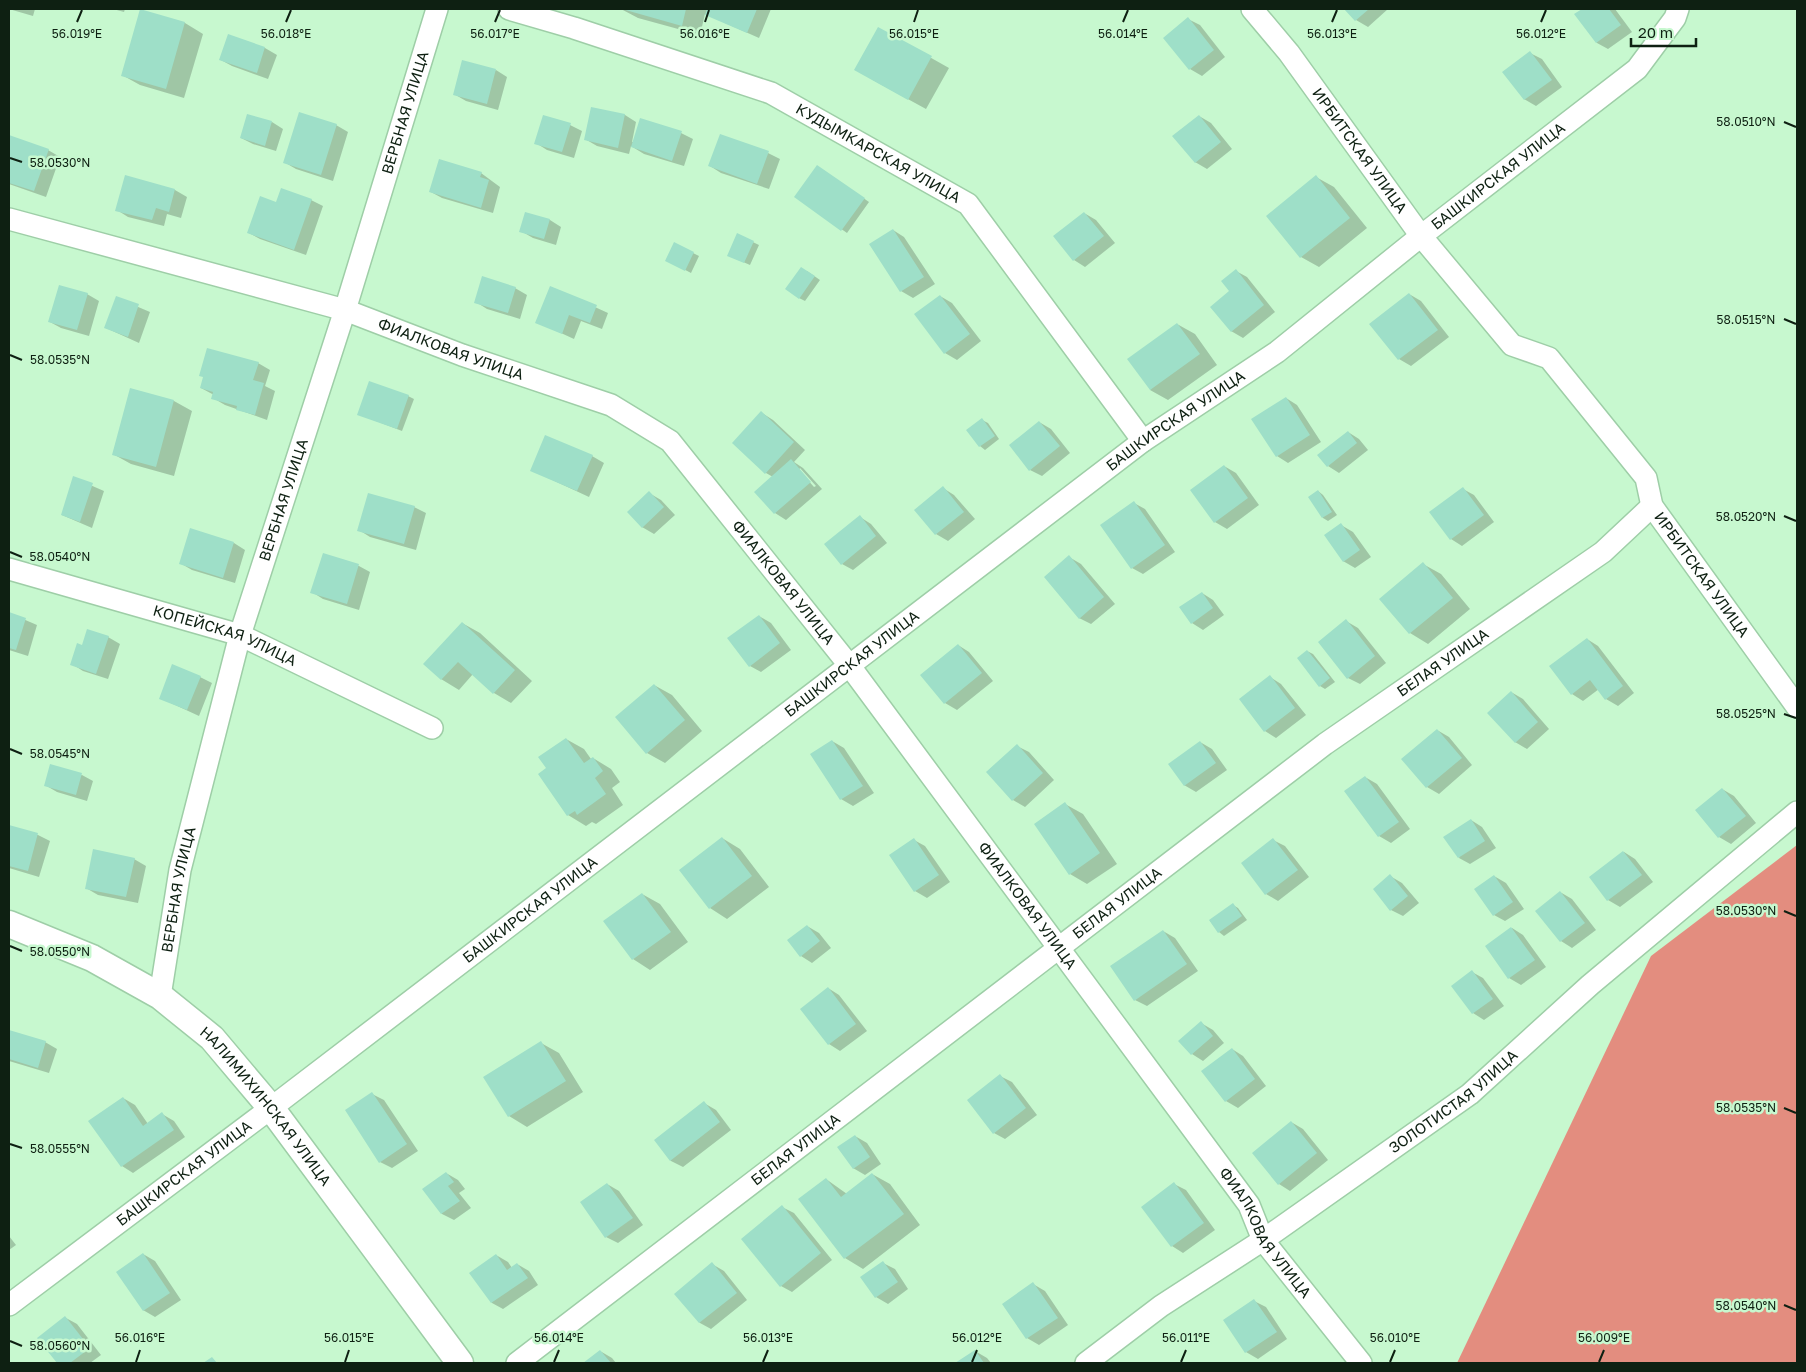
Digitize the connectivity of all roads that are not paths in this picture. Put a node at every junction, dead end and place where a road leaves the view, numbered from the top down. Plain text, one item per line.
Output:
1 (437, 9) edge
2 (509, 9) edge
3 (1252, 9) edge
4 (1678, 9) edge
5 (9, 219) edge
6 (1421, 236) junction
7 (345, 310) junction
8 (1143, 440) junction
9 (1652, 506) junction
10 (9, 569) edge
11 (240, 635) junction
12 (849, 665) junction
13 (1797, 708) edge
14 (432, 728) dead end
15 (1797, 812) edge
16 (9, 924) edge
17 (1057, 948) junction
18 (160, 996) junction
19 (271, 1108) junction
20 (1263, 1240) junction
21 (9, 1305) edge
22 (460, 1363) edge
23 (517, 1363) edge
24 (1086, 1363) edge
25 (1361, 1363) edge

1 - 7 street, ВЕРБНАЯ УЛИЦА
2 - 8 street, КУДЫМКАРСКАЯ УЛИЦА
3 - 6 street, ИРБИТСКАЯ УЛИЦА
4 - 6 street, БАШКИРСКАЯ УЛИЦА
5 - 7 street, ФИАЛКОВАЯ УЛИЦА
6 - 8 street, БАШКИРСКАЯ УЛИЦА
6 - 9 street, ИРБИТСКАЯ УЛИЦА
7 - 11 street, ВЕРБНАЯ УЛИЦА
7 - 12 street, ФИАЛКОВАЯ УЛИЦА
8 - 12 street, БАШКИРСКАЯ УЛИЦА
9 - 13 street, ИРБИТСКАЯ УЛИЦА
9 - 17 street, БЕЛАЯ УЛИЦА
10 - 11 street, КОПЕЙСКАЯ УЛИЦА
11 - 14 street, КОПЕЙСКАЯ УЛИЦА
11 - 18 street, ВЕРБНАЯ УЛИЦА
12 - 17 street, ФИАЛКОВАЯ УЛИЦА
12 - 19 street, БАШКИРСКАЯ УЛИЦА
15 - 20 street, ЗОЛОТИСТАЯ УЛИЦА
16 - 18 street, НАЛИМИХИНСКАЯ УЛИЦА
17 - 20 street, ФИАЛКОВАЯ УЛИЦА
17 - 23 street, БЕЛАЯ УЛИЦА
18 - 19 street, НАЛИМИХИНСКАЯ УЛИЦА
19 - 21 street, БАШКИРСКАЯ УЛИЦА
19 - 22 street, НАЛИМИХИНСКАЯ УЛИЦА
20 - 24 street, ЗОЛОТИСТАЯ УЛИЦА
20 - 25 street, ФИАЛКОВАЯ УЛИЦА

